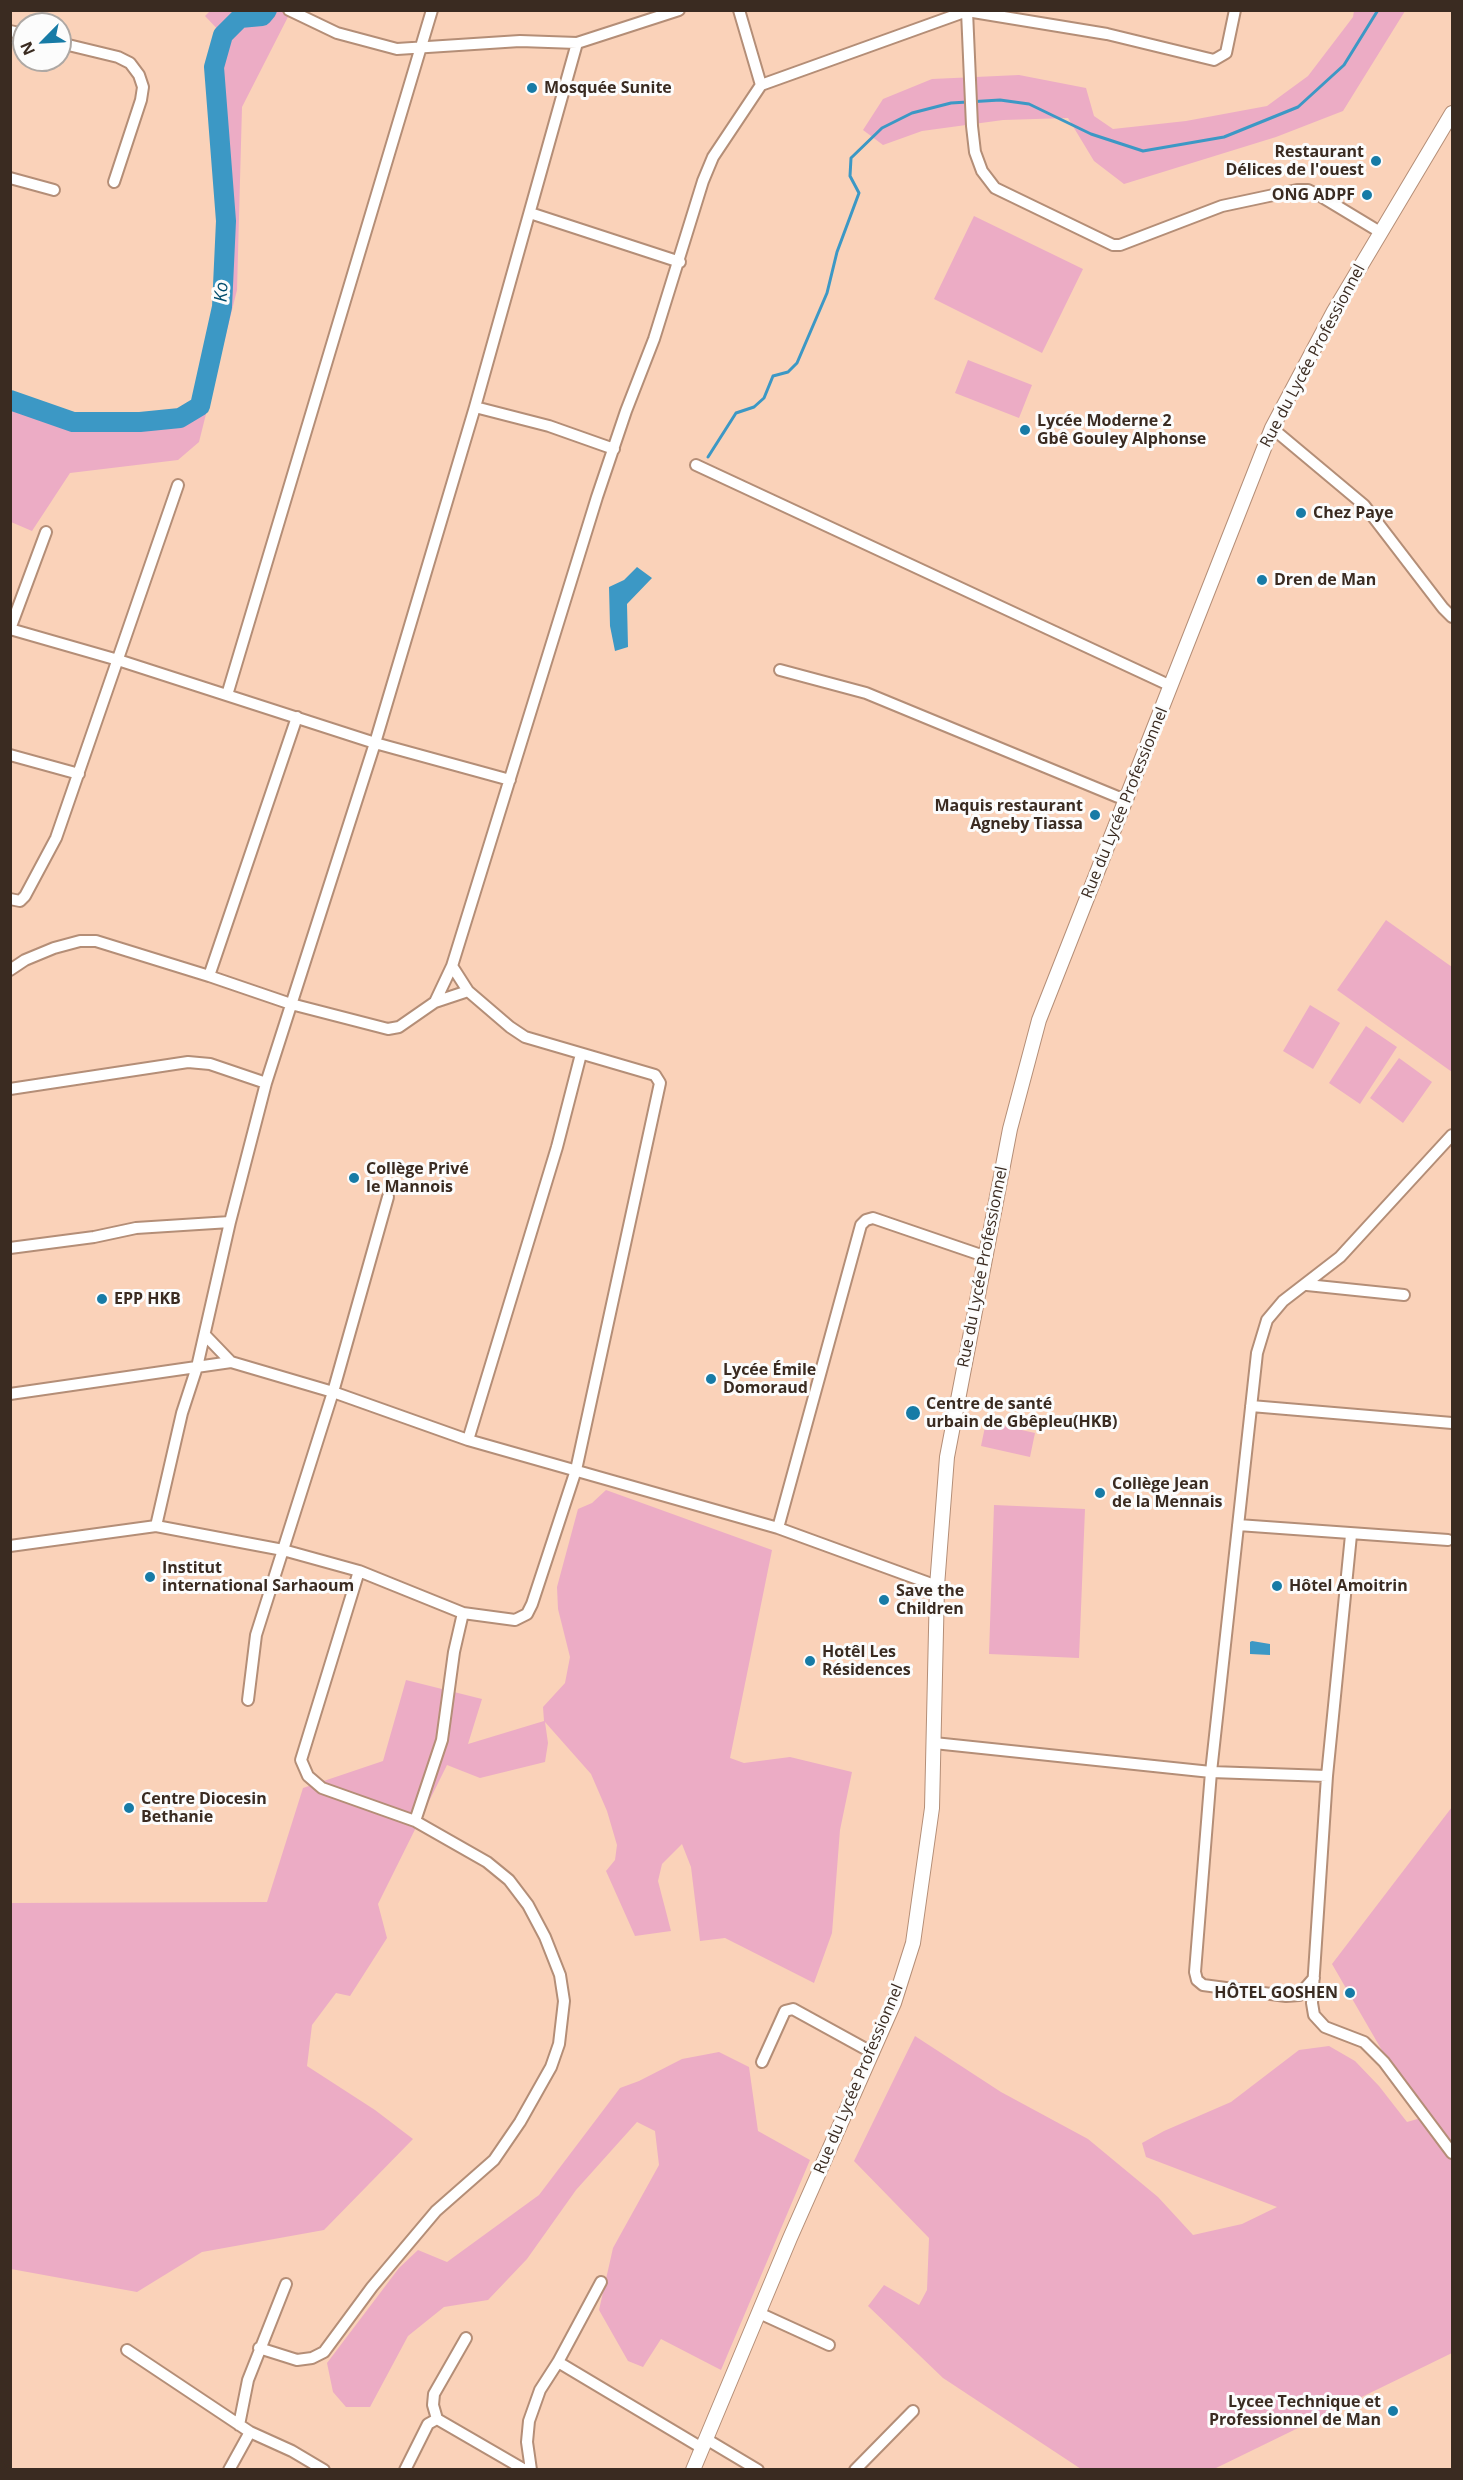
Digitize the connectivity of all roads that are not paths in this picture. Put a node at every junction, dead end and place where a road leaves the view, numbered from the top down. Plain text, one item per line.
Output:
1 (289, 10) edge
2 (432, 10) edge
3 (679, 10) edge
4 (738, 10) edge
5 (1235, 10) edge
6 (967, 11) edge
7 (954, 13) edge
8 (577, 43) junction
9 (72, 46) edge
10 (421, 47) junction
11 (761, 85) junction
12 (1452, 113) edge
13 (10, 178) edge
14 (114, 182) dead end
15 (54, 190) dead end
16 (530, 213) junction
17 (1380, 232) junction
18 (680, 262) junction
19 (475, 407) junction
20 (1272, 428) junction
21 (614, 449) junction
22 (696, 465) dead end
23 (178, 485) dead end
24 (46, 532) dead end
25 (1452, 617) edge
26 (11, 629) edge
27 (118, 660) junction
28 (780, 670) dead end
29 (1171, 686) junction
30 (227, 695) junction
31 (297, 717) junction
32 (375, 743) junction
33 (10, 755) edge
34 (79, 774) junction
35 (510, 780) junction
36 (1124, 799) junction
37 (10, 899) edge
38 (452, 966) junction
39 (10, 970) edge
40 (209, 976) junction
41 (468, 991) junction
42 (435, 1002) junction
43 (291, 1004) junction
44 (581, 1054) junction
45 (266, 1083) junction
46 (10, 1089) edge
47 (1452, 1135) edge
48 (388, 1197) dead end
49 (230, 1222) junction
50 (10, 1248) edge
51 (984, 1256) junction
52 (1307, 1285) junction
53 (1404, 1295) dead end
54 (205, 1335) junction
55 (231, 1362) junction
56 (197, 1367) junction
57 (333, 1392) junction
58 (10, 1394) edge
59 (1251, 1406) junction
60 (1452, 1423) edge
61 (468, 1440) junction
62 (576, 1470) junction
63 (1238, 1525) junction
64 (156, 1526) junction
65 (778, 1528) junction
66 (1351, 1535) junction
67 (1448, 1540) dead end
68 (10, 1546) edge
69 (283, 1550) junction
70 (359, 1571) junction
71 (938, 1586) junction
72 (463, 1613) junction
73 (248, 1700) dead end
74 (934, 1743) junction
75 (1211, 1772) junction
76 (1327, 1776) junction
77 (415, 1821) junction
78 (1314, 1978) junction
79 (873, 2053) junction
80 (762, 2062) dead end
81 (1452, 2153) edge
82 (601, 2283) dead end
83 (286, 2284) dead end
84 (759, 2313) junction
85 (466, 2338) dead end
86 (829, 2345) dead end
87 (259, 2348) junction
88 (127, 2350) dead end
89 (558, 2362) junction
90 (913, 2411) dead end
91 (437, 2419) junction
92 (239, 2425) junction
93 (250, 2432) junction
94 (704, 2444) junction
95 (229, 2469) edge
96 (324, 2469) edge
97 (405, 2469) edge
98 (525, 2469) edge
99 (531, 2469) edge
100 (693, 2469) edge
101 (758, 2469) edge
102 (855, 2469) edge

1 - 10 street
2 - 10 street
3 - 8 street
4 - 11 street
5 - 6 street
6 - 7 street
6 - 17 street
7 - 11 street
8 - 10 street
8 - 16 street
9 - 14 street
10 - 30 street
11 - 18 street
12 - 17 main road, Rue du Lycée Professionnel
13 - 15 street
16 - 18 street
16 - 19 street
17 - 20 main road, Rue du Lycée Professionnel
18 - 21 street
19 - 21 street
19 - 32 street
20 - 25 street
20 - 29 main road, Rue du Lycée Professionnel
21 - 35 street
22 - 29 street
23 - 27 street
24 - 26 street
26 - 27 street
27 - 30 street
27 - 34 street
28 - 36 street
29 - 36 main road, Rue du Lycée Professionnel
30 - 31 street
31 - 32 street
31 - 40 street
32 - 35 street
32 - 43 street
33 - 34 street
34 - 37 street
35 - 38 street
36 - 51 main road, Rue du Lycée Professionnel
38 - 41 street
38 - 42 street
39 - 40 street
40 - 43 street
41 - 42 street
41 - 44 street
42 - 43 street
43 - 45 street
44 - 61 street
44 - 62 street
45 - 46 street
45 - 49 street
47 - 52 street
48 - 57 street
49 - 50 street
49 - 54 street
51 - 65 street
51 - 71 main road, Rue du Lycée Professionnel
52 - 53 street
52 - 59 street
54 - 55 street
54 - 56 street
55 - 56 street
55 - 57 street
56 - 58 street
56 - 64 street
57 - 61 street
57 - 69 street
59 - 60 street
59 - 63 street
61 - 62 street
62 - 65 street
62 - 72 street
63 - 66 street
63 - 75 street
64 - 68 street
64 - 69 street
65 - 71 street
66 - 67 street
66 - 76 street
69 - 70 street
69 - 73 street
70 - 72 street
70 - 77 street
71 - 74 main road, Rue du Lycée Professionnel
72 - 77 street
74 - 75 street
74 - 79 main road, Rue du Lycée Professionnel
75 - 76 street
75 - 78 street
76 - 78 street
77 - 87 street
78 - 81 street
79 - 80 street
79 - 84 main road, Rue du Lycée Professionnel
82 - 89 street
83 - 87 street
84 - 86 street
84 - 94 main road, Rue du Lycée Professionnel
85 - 91 street
87 - 92 street
88 - 92 street
89 - 94 street
89 - 99 street
90 - 102 street
91 - 97 street
91 - 98 street
92 - 93 street
93 - 95 street
93 - 96 street
94 - 100 main road, Rue du Lycée Professionnel
94 - 101 street

